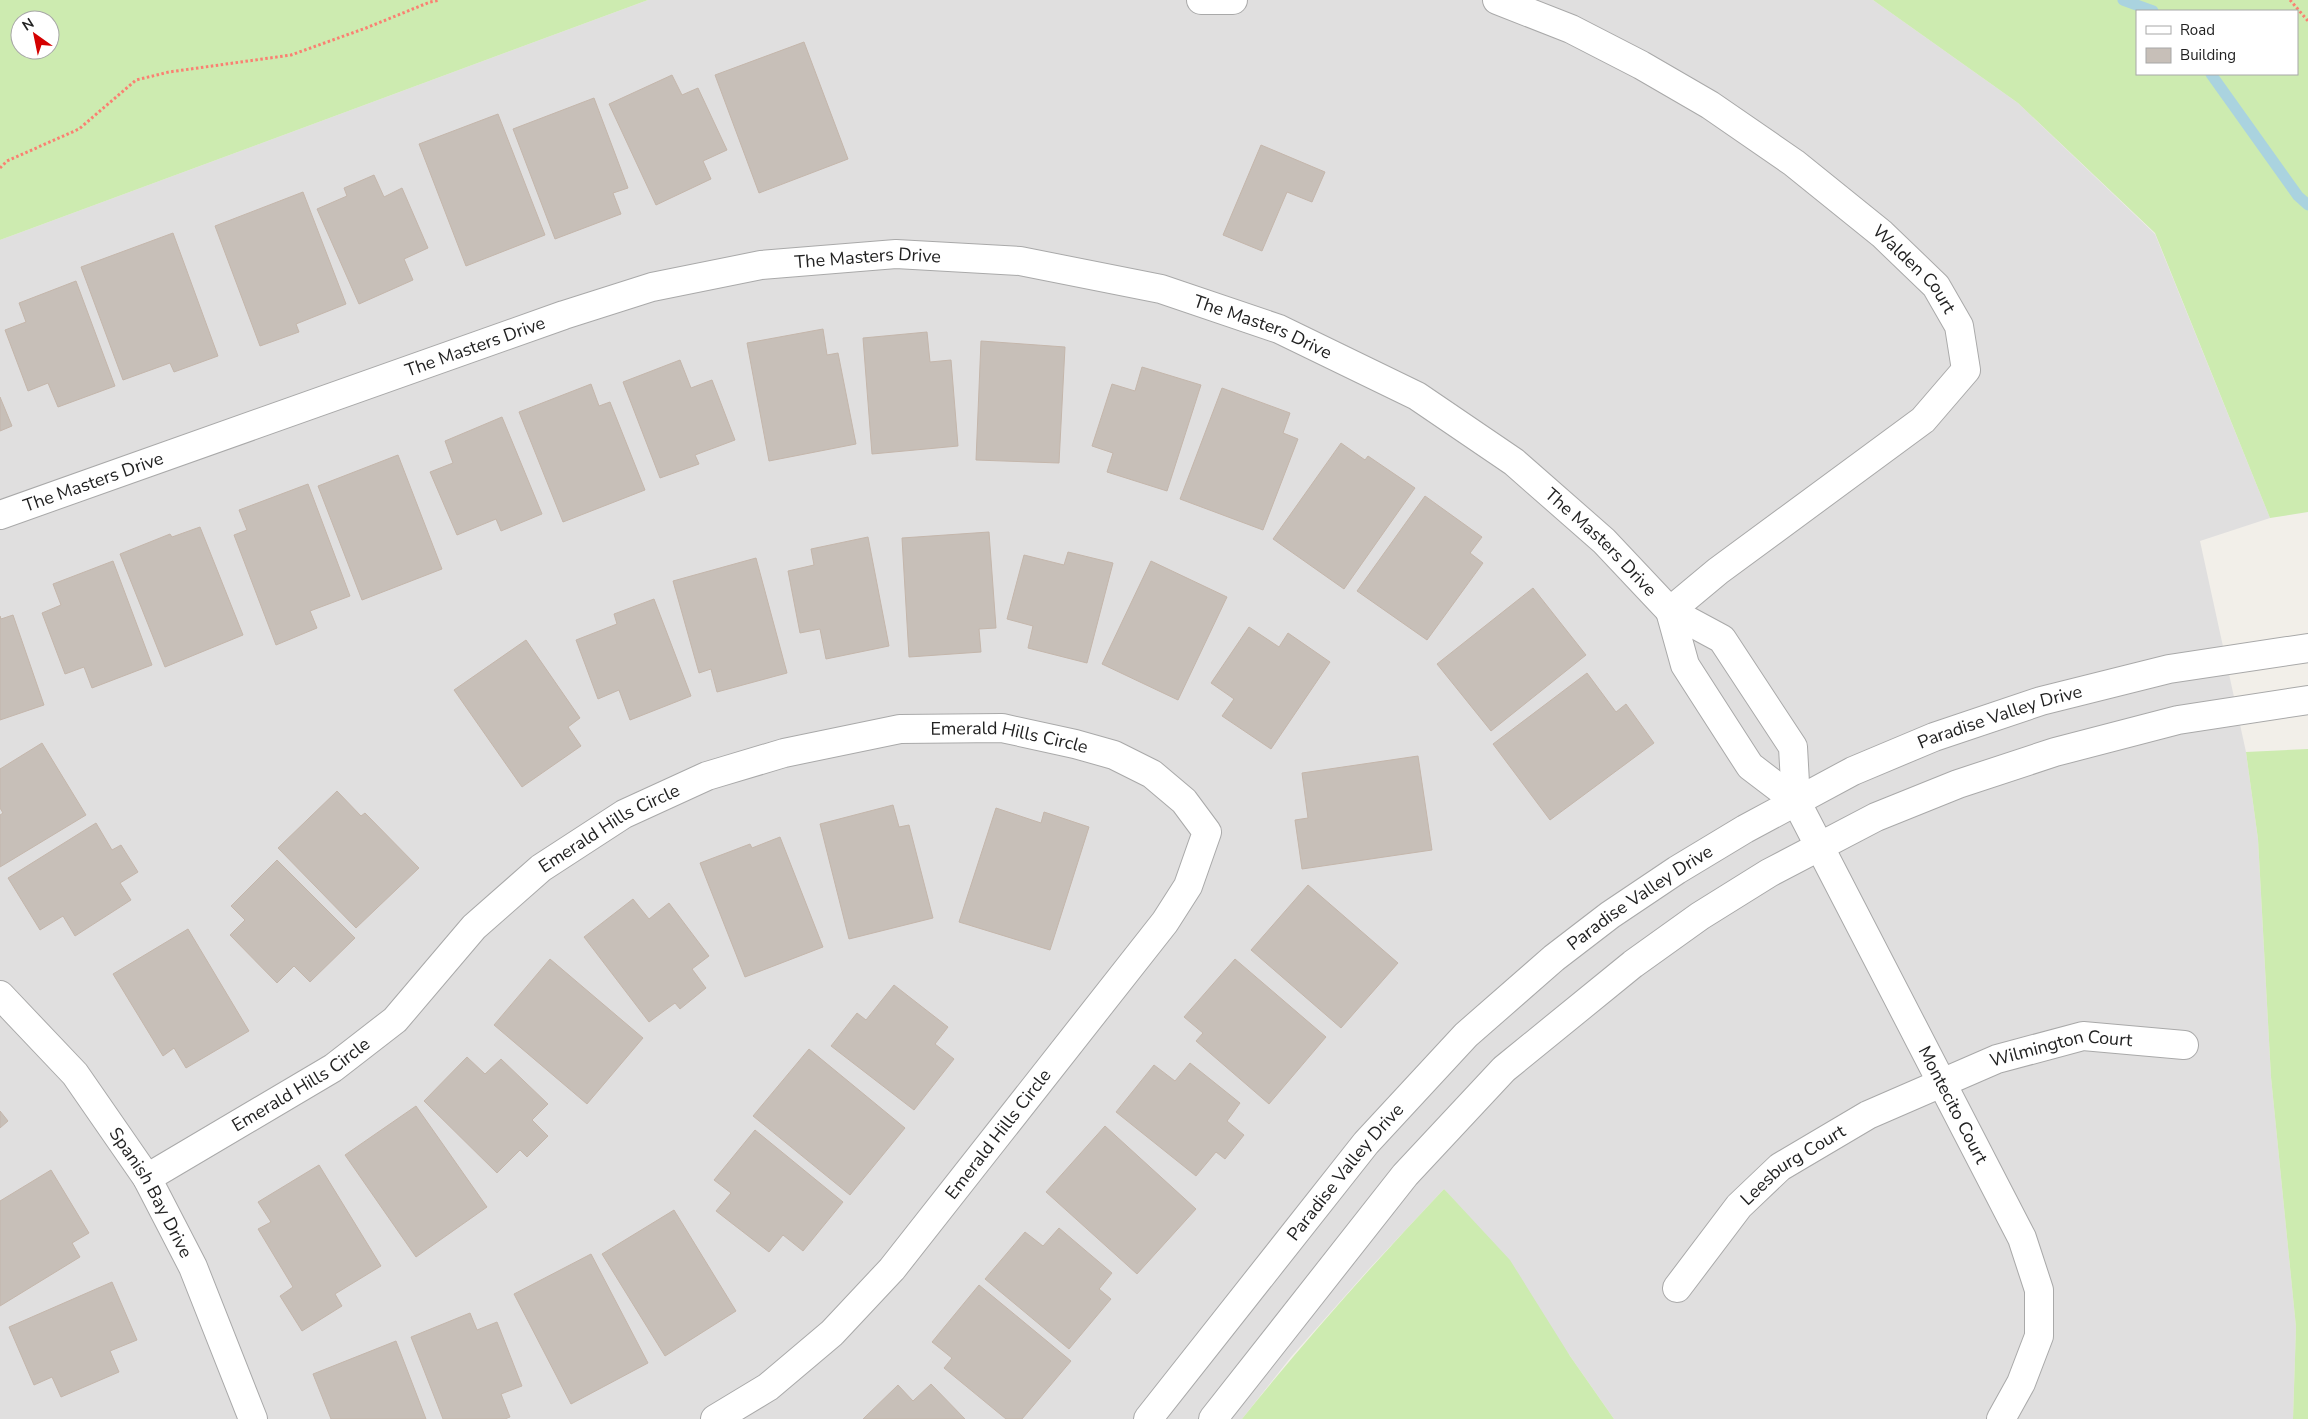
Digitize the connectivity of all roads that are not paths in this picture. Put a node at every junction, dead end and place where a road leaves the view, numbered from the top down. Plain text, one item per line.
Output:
1 (1201, 0) edge
2 (1233, 0) edge
3 (1497, 0) edge
4 (0, 515) edge
5 (1670, 611) junction
6 (2308, 648) edge
7 (2308, 700) edge
8 (1796, 801) junction
9 (1820, 846) junction
10 (0, 995) edge
11 (2184, 1044) dead end
12 (1942, 1083) junction
13 (147, 1178) junction
14 (1677, 1288) dead end
15 (254, 1419) edge
16 (715, 1419) edge
17 (1148, 1419) edge
18 (1213, 1419) edge
19 (2001, 1419) edge

1 - 2 street
3 - 5 street, Walden Court
4 - 5 street, The Masters Drive
5 - 8 street, The Masters Drive
5 - 8 street, The Masters Drive
6 - 8 street, Paradise Valley Drive
7 - 9 street
8 - 9 street, Montecito Court
8 - 17 street, Paradise Valley Drive
9 - 12 street, Montecito Court
9 - 18 street
10 - 13 street, Spanish Bay Drive
11 - 12 street, Wilmington Court
12 - 14 street, Leesburg Court
12 - 19 street, Montecito Court
13 - 15 street, Spanish Bay Drive
13 - 16 street, Emerald Hills Circle

